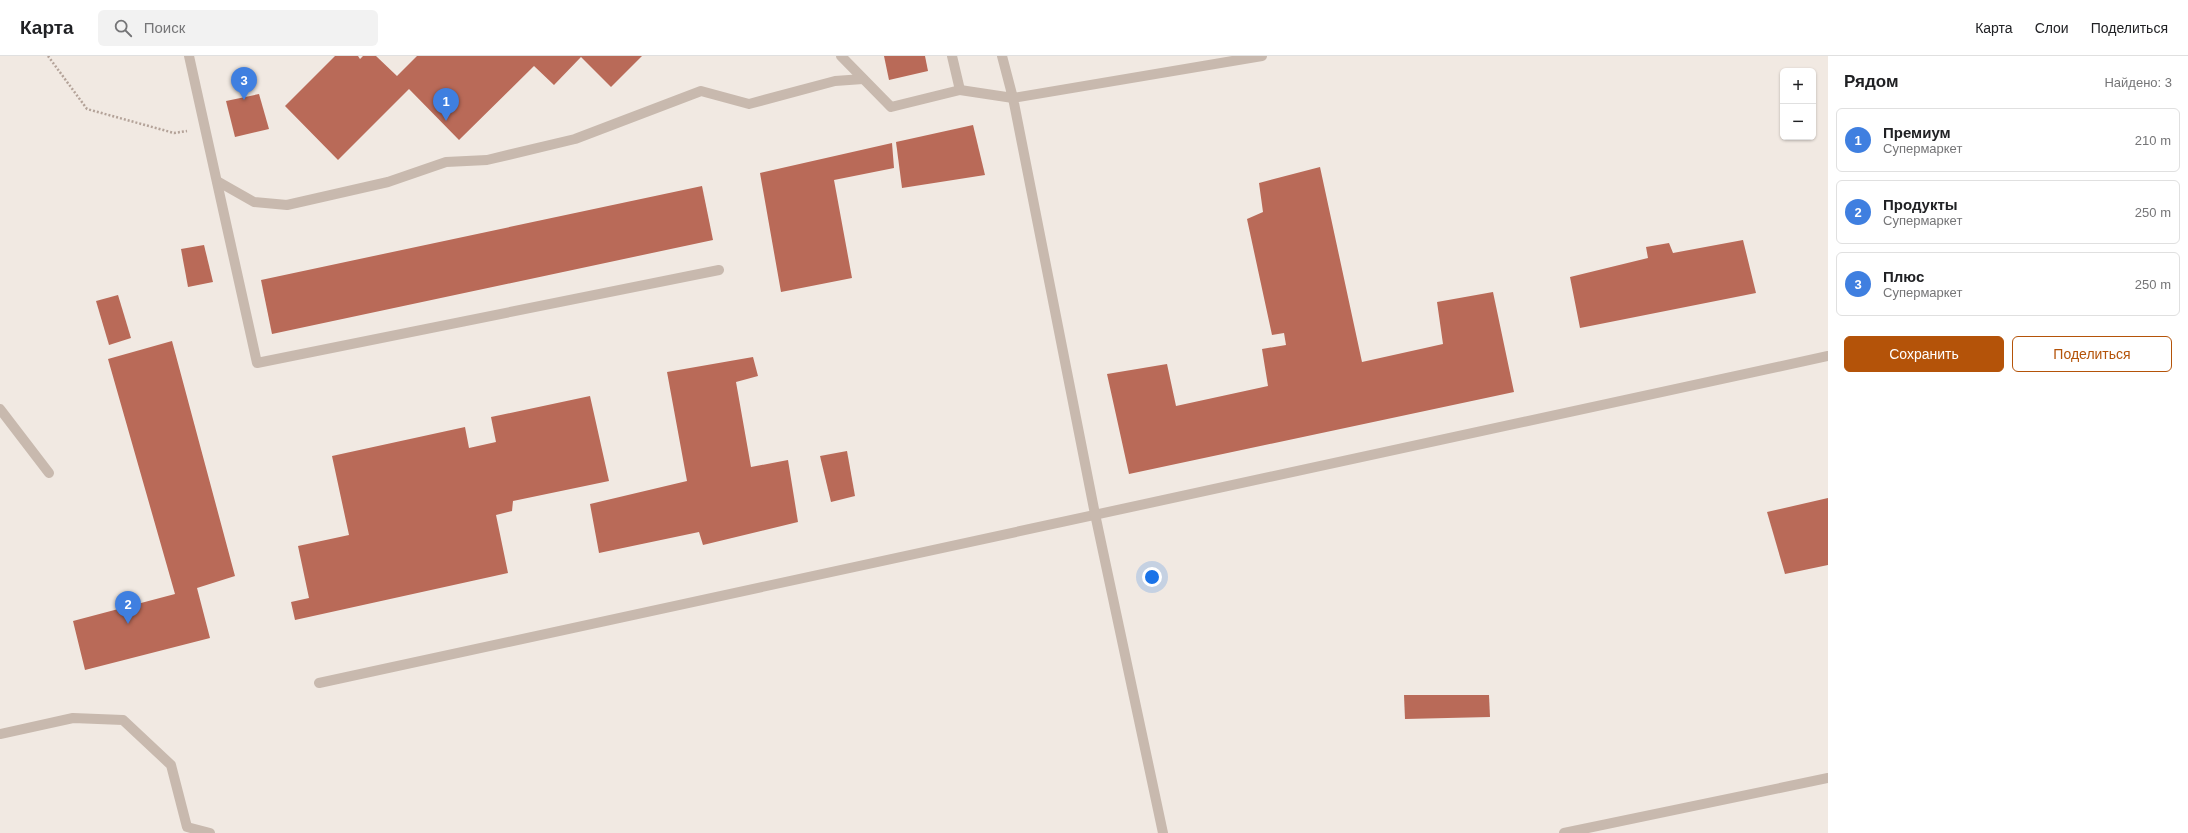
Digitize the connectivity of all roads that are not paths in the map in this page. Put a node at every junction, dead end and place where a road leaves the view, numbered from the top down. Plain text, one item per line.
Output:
1 (189, 56) edge
2 (841, 56) edge
3 (952, 56) edge
4 (1002, 56) edge
5 (1262, 56) edge
6 (863, 79) junction
7 (960, 90) junction
8 (1012, 98) junction
9 (217, 181) junction
10 (719, 270) dead end
11 (1828, 356) edge
12 (0, 409) edge
13 (49, 473) dead end
14 (1095, 514) junction
15 (319, 683) dead end
16 (0, 734) edge
17 (1828, 778) edge
18 (187, 830) edge
19 (210, 833) edge
20 (1163, 833) edge
21 (1564, 833) edge

1 - 9 street
2 - 6 street
3 - 7 street
4 - 8 street
5 - 8 street
6 - 7 street
6 - 9 street
7 - 8 street
8 - 14 street
9 - 10 street
11 - 14 street
12 - 13 street
14 - 15 street
14 - 20 street
16 - 18 street
17 - 21 street
18 - 19 street

